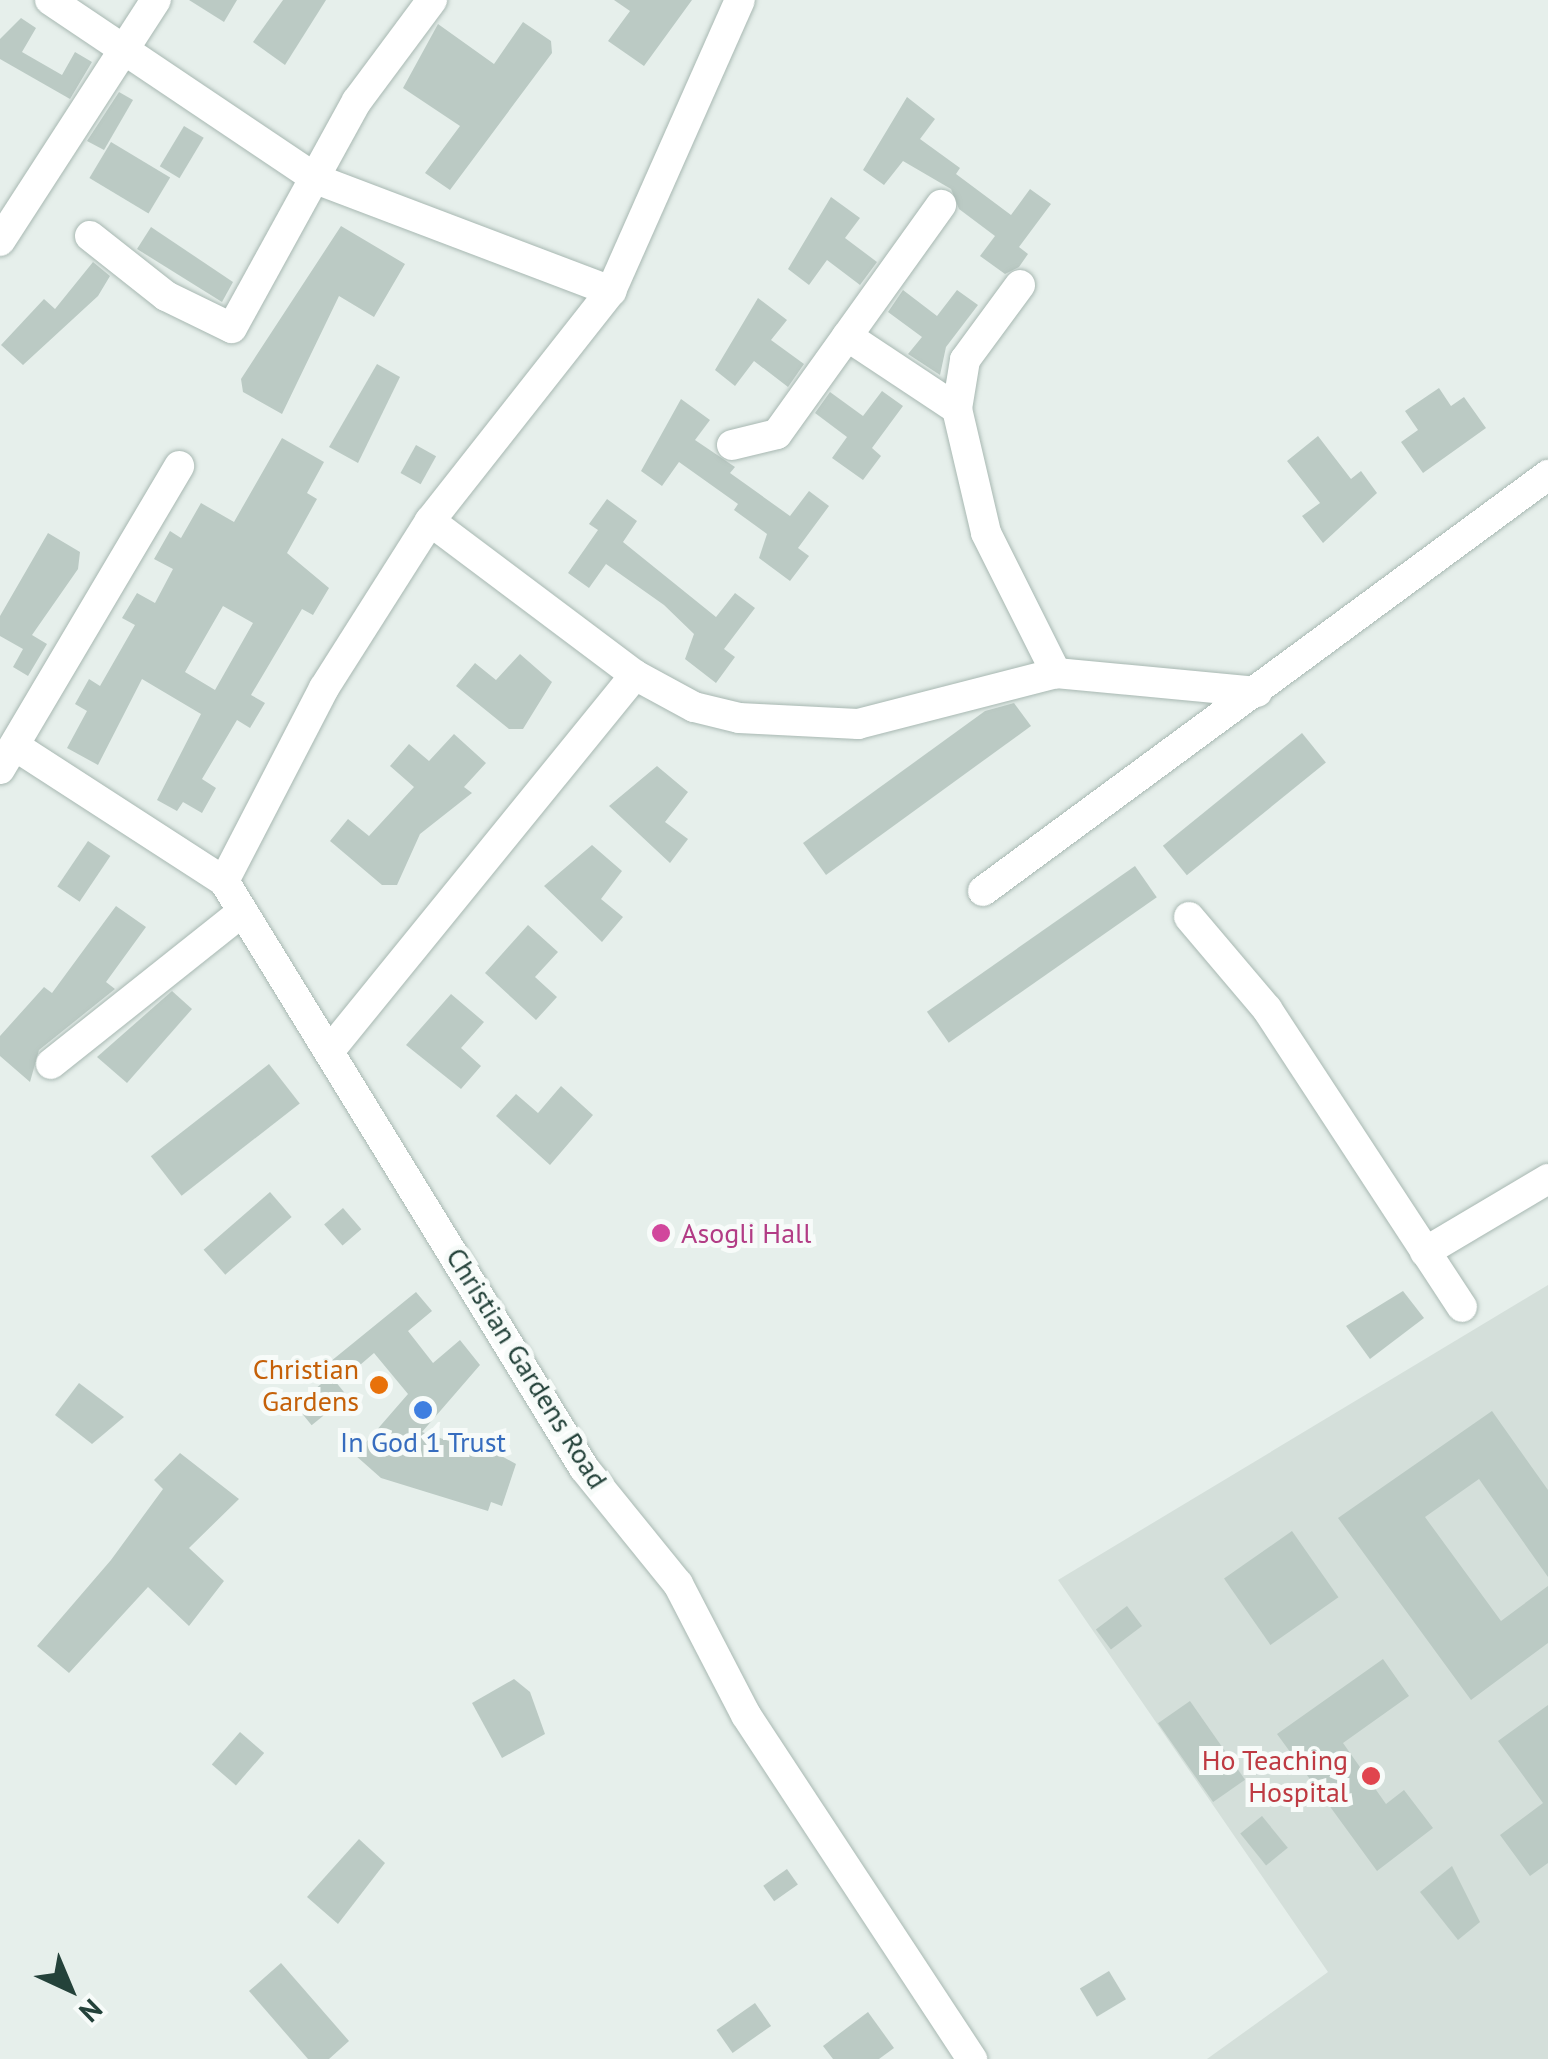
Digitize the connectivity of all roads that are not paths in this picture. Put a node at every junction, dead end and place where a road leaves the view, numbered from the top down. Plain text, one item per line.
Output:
1 (50, 0) edge
2 (156, 0) edge
3 (432, 0) edge
4 (740, 0) edge
5 (124, 48) junction
6 (316, 179) junction
7 (941, 205) dead end
8 (90, 236) dead end
9 (0, 241) edge
10 (1020, 285) dead end
11 (611, 291) junction
12 (846, 336) junction
13 (957, 409) junction
14 (732, 445) dead end
15 (178, 466) dead end
16 (1548, 475) edge
17 (430, 521) junction
18 (1056, 673) junction
19 (634, 675) junction
20 (1258, 692) junction
21 (8, 758) edge
22 (224, 881) junction
23 (983, 891) dead end
24 (242, 912) junction
25 (1189, 917) dead end
26 (331, 1050) junction
27 (51, 1064) dead end
28 (1548, 1179) edge
29 (1426, 1252) junction
30 (1462, 1307) dead end
31 (972, 2059) edge

1 - 5 street
2 - 5 street
3 - 6 street
4 - 11 street
5 - 6 street
5 - 9 street
6 - 8 street
6 - 11 street
7 - 12 street
10 - 13 street
11 - 17 street
12 - 13 street
12 - 14 street
13 - 18 street
15 - 21 street
16 - 20 street
17 - 19 street
17 - 22 street
18 - 19 street
18 - 20 street
19 - 26 street
20 - 23 street
21 - 22 street, Christian Gardens Road
22 - 24 street, Christian Gardens Road
24 - 26 street, Christian Gardens Road
24 - 27 street
25 - 29 street
26 - 31 street, Christian Gardens Road
28 - 29 street
29 - 30 street

